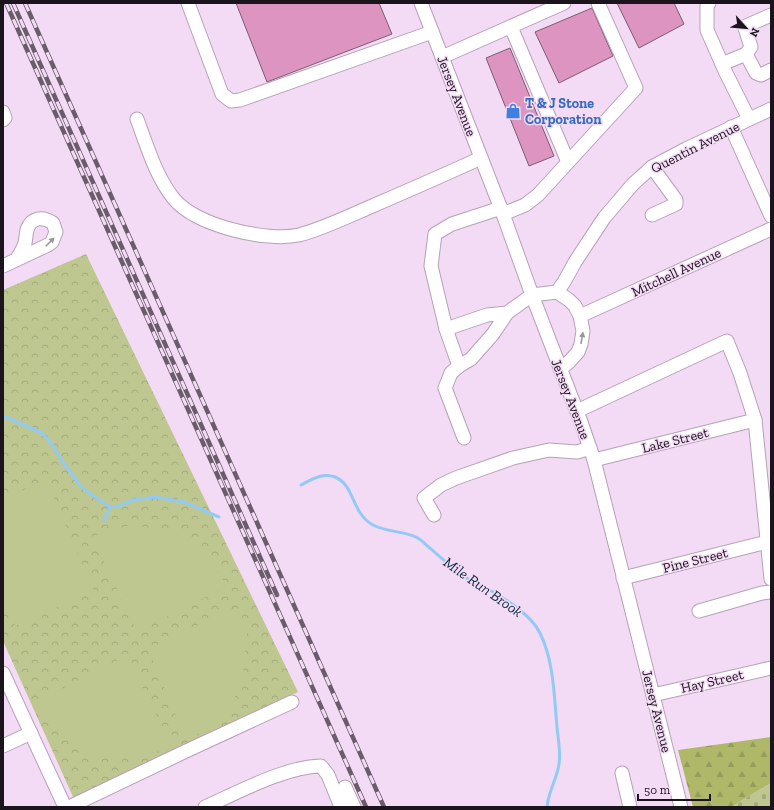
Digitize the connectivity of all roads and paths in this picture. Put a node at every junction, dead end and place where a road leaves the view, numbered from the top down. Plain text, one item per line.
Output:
1 (188, 3) edge
2 (422, 3) edge
3 (564, 3) edge
4 (598, 3) edge
5 (709, 3) edge
6 (771, 14) edge
7 (512, 27) junction
8 (432, 32) junction
9 (746, 54) junction
10 (442, 57) junction
11 (722, 64) junction
12 (771, 70) edge
13 (771, 108) edge
14 (3, 112) edge
15 (749, 119) junction
16 (3, 120) edge
17 (137, 120) dead end
18 (731, 127) junction
19 (481, 158) junction
20 (568, 162) junction
21 (652, 166) junction
22 (502, 211) junction
23 (652, 215) dead end
24 (771, 216) edge
25 (771, 229) edge
26 (16, 260) dead end
27 (3, 266) edge
28 (558, 292) junction
29 (532, 295) junction
30 (507, 313) junction
31 (580, 316) junction
32 (446, 329) junction
33 (459, 366) junction
34 (560, 369) junction
35 (577, 411) junction
36 (755, 420) junction
37 (464, 438) dead end
38 (590, 448) junction
39 (594, 460) junction
40 (434, 515) dead end
41 (767, 542) junction
42 (624, 578) junction
43 (771, 579) edge
44 (771, 592) edge
45 (699, 610) dead end
46 (771, 668) edge
47 (3, 673) edge
48 (653, 695) junction
49 (292, 702) dead end
50 (31, 733) junction
51 (3, 746) edge
52 (622, 773) dead end
53 (345, 787) dead end
54 (65, 807) edge
55 (69, 807) edge
56 (205, 807) edge
57 (341, 807) edge
58 (354, 807) edge
59 (630, 807) edge
60 (681, 807) edge

1 - 8 street
2 - 8 street, Jersey Avenue
3 - 7 street
4 - 20 street
5 - 11 street
6 - 9 street
7 - 10 street
7 - 20 street
8 - 10 street, Jersey Avenue
9 - 11 street
9 - 12 street
10 - 19 street, Jersey Avenue
11 - 15 street
13 - 15 street, Quentin Avenue
14 - 16 street
15 - 18 street, Quentin Avenue
17 - 19 street
18 - 21 street, Quentin Avenue
18 - 24 street
19 - 22 street, Jersey Avenue
20 - 22 street
21 - 23 street
21 - 28 street, Quentin Avenue
22 - 29 street, Jersey Avenue
22 - 32 street
25 - 31 street, Mitchell Avenue
26 - 27 street
28 - 29 street
28 - 31 street
29 - 30 street
29 - 34 street, Jersey Avenue
30 - 32 street
30 - 33 street
34 -> 31 street
32 - 33 street
33 - 37 street
34 - 35 street, Jersey Avenue
35 - 36 street
35 - 38 street, Jersey Avenue
36 - 39 street, Lake Street
36 - 41 street
38 - 39 street, Jersey Avenue
38 - 40 street
39 - 42 street, Jersey Avenue
41 - 42 street, Pine Street
41 - 43 street
42 - 48 street, Jersey Avenue
44 - 45 street
46 - 48 street, Hay Street
47 - 50 street
48 - 60 street, Jersey Avenue
49 - 55 street
50 - 51 street
50 - 54 street
52 - 59 street
53 - 58 street
56 - 57 street

